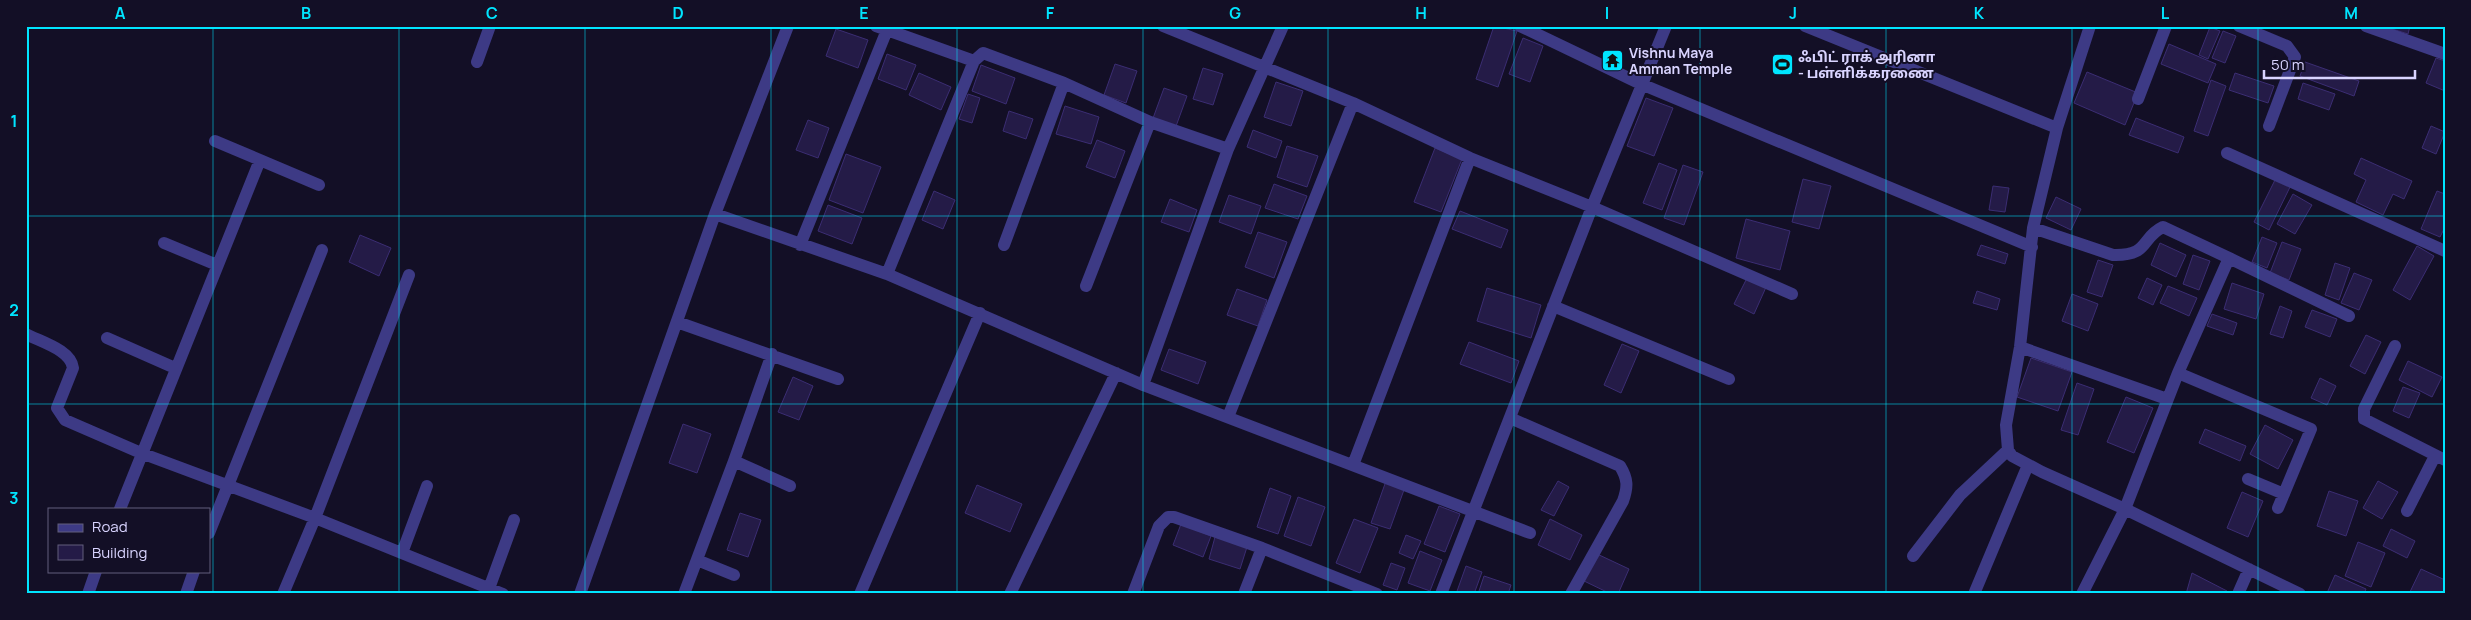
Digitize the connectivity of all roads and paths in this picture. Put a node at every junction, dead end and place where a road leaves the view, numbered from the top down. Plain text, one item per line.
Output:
1 (490, 26) edge
2 (788, 26) edge
3 (1163, 26) edge
4 (1283, 26) edge
5 (1521, 26) edge
6 (1666, 26) edge
7 (1806, 26) edge
8 (2090, 26) edge
9 (2166, 26) edge
10 (2239, 26) edge
11 (2366, 26) edge
12 (882, 28) edge
13 (2445, 54) edge
14 (974, 61) junction
15 (477, 62) dead end
16 (1264, 69) junction
17 (1064, 83) junction
18 (1641, 84) junction
19 (2138, 99) dead end
20 (1353, 103) junction
21 (1150, 122) junction
22 (2269, 126) dead end
23 (2056, 128) junction
24 (216, 141) dead end
25 (1228, 149) junction
26 (2227, 153) dead end
27 (1470, 158) junction
28 (260, 160) junction
29 (319, 185) dead end
30 (1592, 207) junction
31 (715, 214) junction
32 (2033, 228) junction
33 (164, 243) dead end
34 (800, 245) junction
35 (1004, 245) dead end
36 (2032, 247) junction
37 (322, 250) dead end
38 (2445, 251) edge
39 (2229, 258) junction
40 (217, 266) junction
41 (887, 274) junction
42 (409, 275) dead end
43 (1086, 286) dead end
44 (1792, 294) dead end
45 (1553, 306) junction
46 (980, 313) junction
47 (2349, 316) dead end
48 (677, 322) junction
49 (26, 334) edge
50 (107, 338) dead end
51 (2395, 346) dead end
52 (2020, 347) junction
53 (772, 354) junction
54 (175, 368) junction
55 (1116, 373) junction
56 (2178, 373) junction
57 (838, 379) dead end
58 (1729, 379) dead end
59 (1143, 385) junction
60 (2167, 399) junction
61 (1228, 417) junction
62 (1510, 418) junction
63 (2008, 450) junction
64 (141, 453) junction
65 (2440, 458) edge
66 (734, 462) junction
67 (1352, 465) junction
68 (2028, 465) junction
69 (2248, 479) dead end
70 (226, 486) junction
71 (427, 486) dead end
72 (790, 486) dead end
73 (2284, 494) junction
74 (120, 508) edge
75 (2278, 508) dead end
76 (2125, 509) junction
77 (2407, 510) dead end
78 (1473, 511) junction
79 (315, 518) junction
80 (514, 520) dead end
81 (210, 529) edge
82 (1530, 533) dead end
83 (1262, 548) junction
84 (402, 553) junction
85 (1913, 556) dead end
86 (697, 560) junction
87 (2249, 569) junction
88 (96, 572) edge
89 (194, 572) edge
90 (734, 575) dead end
91 (1346, 588) edge
92 (489, 591) edge
93 (88, 594) edge
94 (186, 594) edge
95 (283, 594) edge
96 (503, 594) edge
97 (580, 594) edge
98 (684, 594) edge
99 (860, 594) edge
100 (1010, 594) edge
101 (1133, 594) edge
102 (1244, 594) edge
103 (1377, 594) edge
104 (1441, 594) edge
105 (1571, 594) edge
106 (1974, 594) edge
107 (2082, 594) edge
108 (2238, 594) edge
109 (2300, 594) edge

1 - 15 street
2 - 31 street
3 - 16 street
4 - 16 street
5 - 18 street
6 - 18 street
7 - 23 street
8 - 23 street
9 - 19 street
10 - 22 street
11 - 13 street
12 - 14 street
12 - 34 street
14 - 17 street
14 - 41 street
16 - 20 street
16 - 25 street
17 - 21 street
17 - 35 street
18 - 30 street
18 - 36 street
20 - 27 street
20 - 61 street
21 - 25 street
21 - 43 street
23 - 32 street
24 - 28 street
25 - 59 street
26 - 38 street
27 - 30 street
27 - 67 street
28 - 29 street
28 - 40 street
30 - 44 street
30 - 45 street
31 - 34 street
31 - 48 street
32 - 36 street
32 - 39 street
33 - 40 street
34 - 41 street
36 - 52 street
37 - 70 street
39 - 47 street
39 - 56 street
40 - 54 street
41 - 46 street
42 - 79 street
45 - 58 street
45 - 62 street
46 - 55 street
46 - 99 street
48 - 53 street
48 - 97 street
49 - 64 street
50 - 54 street
51 - 65 street
52 - 60 street
52 - 63 street
53 - 57 street
53 - 66 street
54 - 64 street
55 - 59 street
55 - 100 street
56 - 60 street
56 - 73 street
59 - 61 street
60 - 76 street
61 - 67 street
62 - 78 street
62 - 105 street
63 - 68 street
63 - 85 street
64 - 70 street
64 - 74 street
65 - 77 street
66 - 72 street
66 - 86 street
67 - 78 street
68 - 76 street
68 - 106 street
69 - 73 street
70 - 79 street
70 - 81 street
71 - 84 street
73 - 75 street
76 - 87 street
76 - 107 street
78 - 82 street
78 - 104 street
79 - 84 street
79 - 95 street
80 - 92 street
83 - 91 street
83 - 101 street
83 - 102 street
84 - 92 street
86 - 90 street
86 - 98 street
87 - 108 street
87 - 109 street
88 - 93 street
89 - 94 street
91 - 103 street
92 - 96 street

